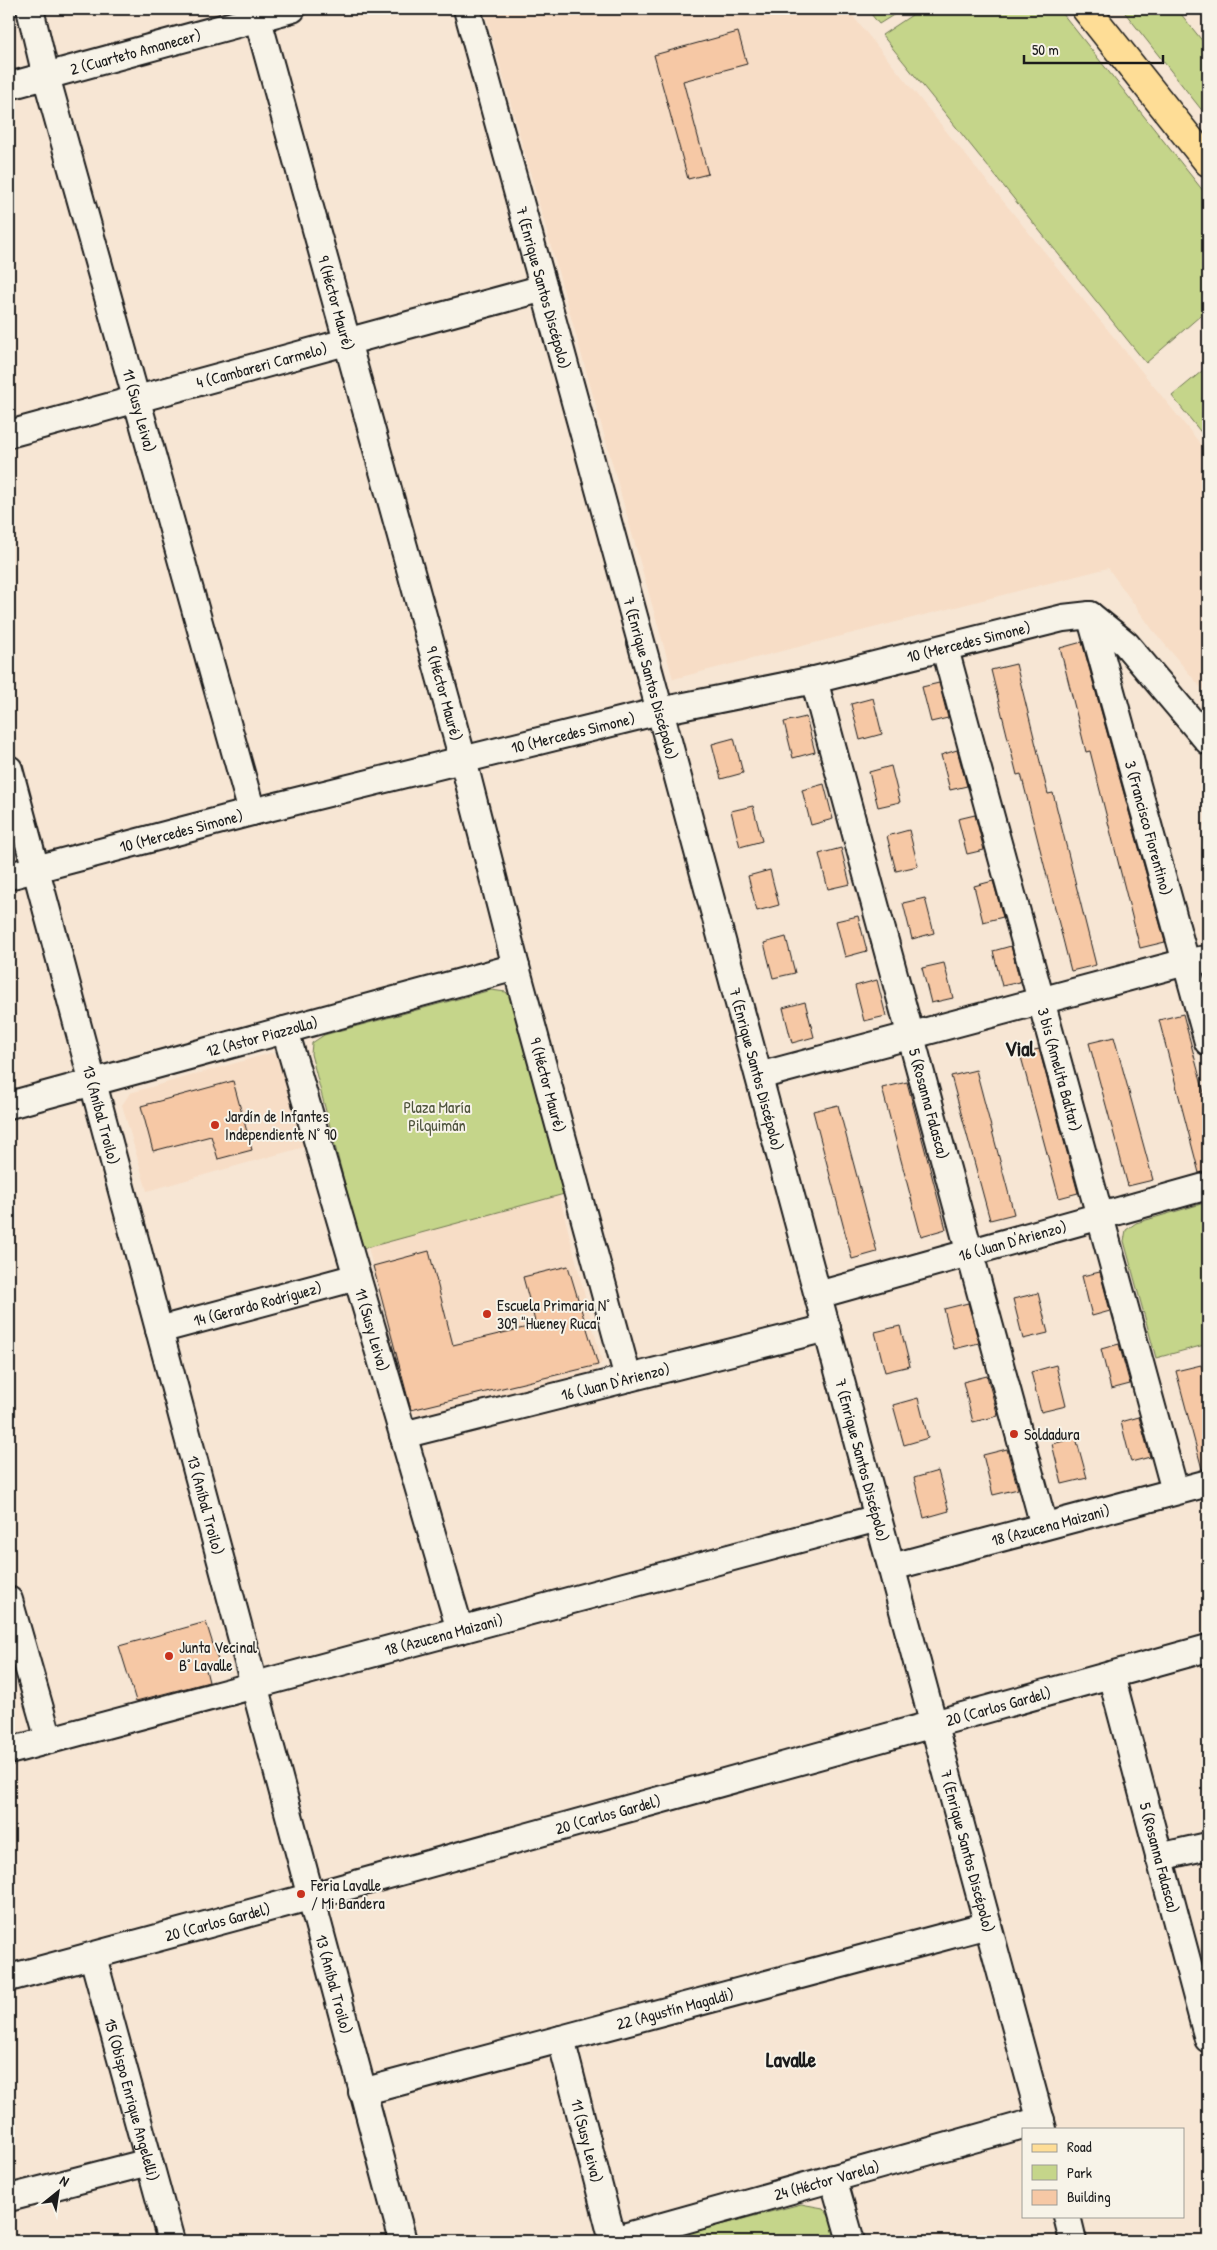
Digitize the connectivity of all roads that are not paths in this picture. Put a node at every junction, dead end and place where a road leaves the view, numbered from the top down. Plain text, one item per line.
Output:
1 (30, 9) edge
2 (292, 9) edge
3 (467, 9) edge
4 (1086, 9) edge
5 (257, 13) edge
6 (46, 76) junction
7 (9, 86) edge
8 (1208, 162) edge
9 (544, 288) junction
10 (346, 342) junction
11 (135, 399) junction
12 (9, 434) edge
13 (1090, 615) junction
14 (945, 649) junction
15 (814, 680) junction
16 (660, 711) junction
17 (1208, 741) edge
18 (463, 760) junction
19 (9, 769) edge
20 (252, 812) junction
21 (36, 868) junction
22 (9, 876) edge
23 (1197, 960) edge
24 (516, 967) junction
25 (1042, 1001) junction
26 (285, 1030) junction
27 (911, 1036) junction
28 (1208, 1042) edge
29 (759, 1076) junction
30 (93, 1082) junction
31 (9, 1105) edge
32 (1208, 1186) edge
33 (1100, 1216) junction
34 (970, 1253) junction
35 (357, 1277) junction
36 (818, 1295) junction
37 (827, 1328) junction
38 (159, 1330) junction
39 (628, 1378) junction
40 (403, 1435) junction
41 (1208, 1483) edge
42 (1175, 1492) junction
43 (878, 1518) junction
44 (1044, 1526) junction
45 (892, 1567) junction
46 (9, 1600) edge
47 (460, 1630) junction
48 (1208, 1648) edge
49 (1111, 1675) junction
50 (253, 1685) junction
51 (934, 1724) junction
52 (49, 1740) junction
53 (9, 1751) edge
54 (1208, 1846) edge
55 (1159, 1857) junction
56 (309, 1897) junction
57 (988, 1925) junction
58 (93, 1957) junction
59 (9, 1978) edge
60 (1201, 1980) edge
61 (1208, 2038) edge
62 (561, 2039) junction
63 (362, 2092) junction
64 (1042, 2124) edge
65 (1027, 2128) edge
66 (1022, 2129) edge
67 (149, 2162) junction
68 (833, 2178) junction
69 (9, 2198) edge
70 (1068, 2218) edge
71 (613, 2240) edge
72 (171, 2241) edge
73 (403, 2241) edge
74 (851, 2241) edge
75 (1074, 2241) edge

1 - 6 street, 11 (Susy Leiva)
2 - 5 street, 2 (Cuarteto Amanecer)
3 - 9 street, 7 (Enrique Santos Discépolo)
4 - 8 main road
5 - 6 street, 2 (Cuarteto Amanecer)
5 - 10 street, 9 (Héctor Mauré)
6 - 7 street, 2 (Cuarteto Amanecer)
6 - 11 street, 11 (Susy Leiva)
9 - 10 street, 4 (Cambareri Carmelo)
9 - 16 street, 7 (Enrique Santos Discépolo)
10 - 11 street, 4 (Cambareri Carmelo)
10 - 18 street, 9 (Héctor Mauré)
11 - 12 street, 4 (Cambareri Carmelo)
11 - 20 street, 11 (Susy Leiva)
13 - 14 street, 10 (Mercedes Simone)
13 - 17 street
13 - 23 street, 3 (Francisco Fiorentino)
14 - 15 street, 10 (Mercedes Simone)
14 - 25 street, 3 bis (Amelita Baltar)
15 - 16 street, 10 (Mercedes Simone)
15 - 27 street, 5 (Rosanna Falasca)
16 - 18 street, 10 (Mercedes Simone)
16 - 29 street, 7 (Enrique Santos Discépolo)
18 - 20 street, 10 (Mercedes Simone)
18 - 24 street, 9 (Héctor Mauré)
19 - 21 street, 13 (Aníbal Troilo)
20 - 21 street, 10 (Mercedes Simone)
21 - 22 street, 10 (Mercedes Simone)
21 - 30 street, 13 (Aníbal Troilo)
23 - 25 street
23 - 28 street, 3 (Francisco Fiorentino)
24 - 26 street, 12 (Astor Piazzolla)
24 - 39 street, 9 (Héctor Mauré)
25 - 27 street
25 - 33 street, 3 bis (Amelita Baltar)
26 - 30 street, 12 (Astor Piazzolla)
26 - 35 street, 11 (Susy Leiva)
27 - 29 street
27 - 34 street, 5 (Rosanna Falasca)
29 - 36 street, 7 (Enrique Santos Discépolo)
30 - 31 street, 12 (Astor Piazzolla)
30 - 38 street, 13 (Aníbal Troilo)
32 - 33 street, 16 (Juan D'Arienzo)
33 - 34 street, 16 (Juan D'Arienzo)
33 - 42 street, 3 bis (Amelita Baltar)
34 - 36 street, 16 (Juan D'Arienzo)
34 - 44 street, 5 (Rosanna Falasca)
35 - 38 street, 14 (Gerardo Rodríguez)
35 - 40 street, 11 (Susy Leiva)
36 - 37 street, 7 (Enrique Santos Discépolo)
37 - 39 street, 16 (Juan D'Arienzo)
37 - 43 street, 7 (Enrique Santos Discépolo)
38 - 50 street, 13 (Aníbal Troilo)
39 - 40 street, 16 (Juan D'Arienzo)
40 - 47 street, 11 (Susy Leiva)
41 - 42 street, 18 (Azucena Maizani)
42 - 44 street, 18 (Azucena Maizani)
43 - 45 street, 7 (Enrique Santos Discépolo)
43 - 47 street, 18 (Azucena Maizani)
44 - 45 street, 18 (Azucena Maizani)
45 - 51 street, 7 (Enrique Santos Discépolo)
46 - 52 street
47 - 50 street, 18 (Azucena Maizani)
48 - 49 street, 20 (Carlos Gardel)
49 - 51 street, 20 (Carlos Gardel)
49 - 55 street, 5 (Rosanna Falasca)
50 - 52 street, 18 (Azucena Maizani)
50 - 56 street, 13 (Aníbal Troilo)
51 - 56 street, 20 (Carlos Gardel)
51 - 57 street, 7 (Enrique Santos Discépolo)
52 - 53 street, 18 (Azucena Maizani)
54 - 55 street
55 - 60 street, 5 (Rosanna Falasca)
56 - 58 street, 20 (Carlos Gardel)
56 - 63 street, 13 (Aníbal Troilo)
57 - 62 street, 22 (Agustín Magaldi)
57 - 64 street, 7 (Enrique Santos Discépolo)
58 - 59 street, 20 (Carlos Gardel)
58 - 67 street, 15 (Obispo Enrique Angelelli)
60 - 61 street, 5 (Rosanna Falasca)
62 - 63 street, 22 (Agustín Magaldi)
62 - 71 street, 11 (Susy Leiva)
63 - 73 street, 13 (Aníbal Troilo)
64 - 65 street, 24 (Héctor Varela)
66 - 68 street, 24 (Héctor Varela)
67 - 69 street
67 - 72 street, 15 (Obispo Enrique Angelelli)
68 - 71 street, 24 (Héctor Varela)
68 - 74 street
70 - 75 street

